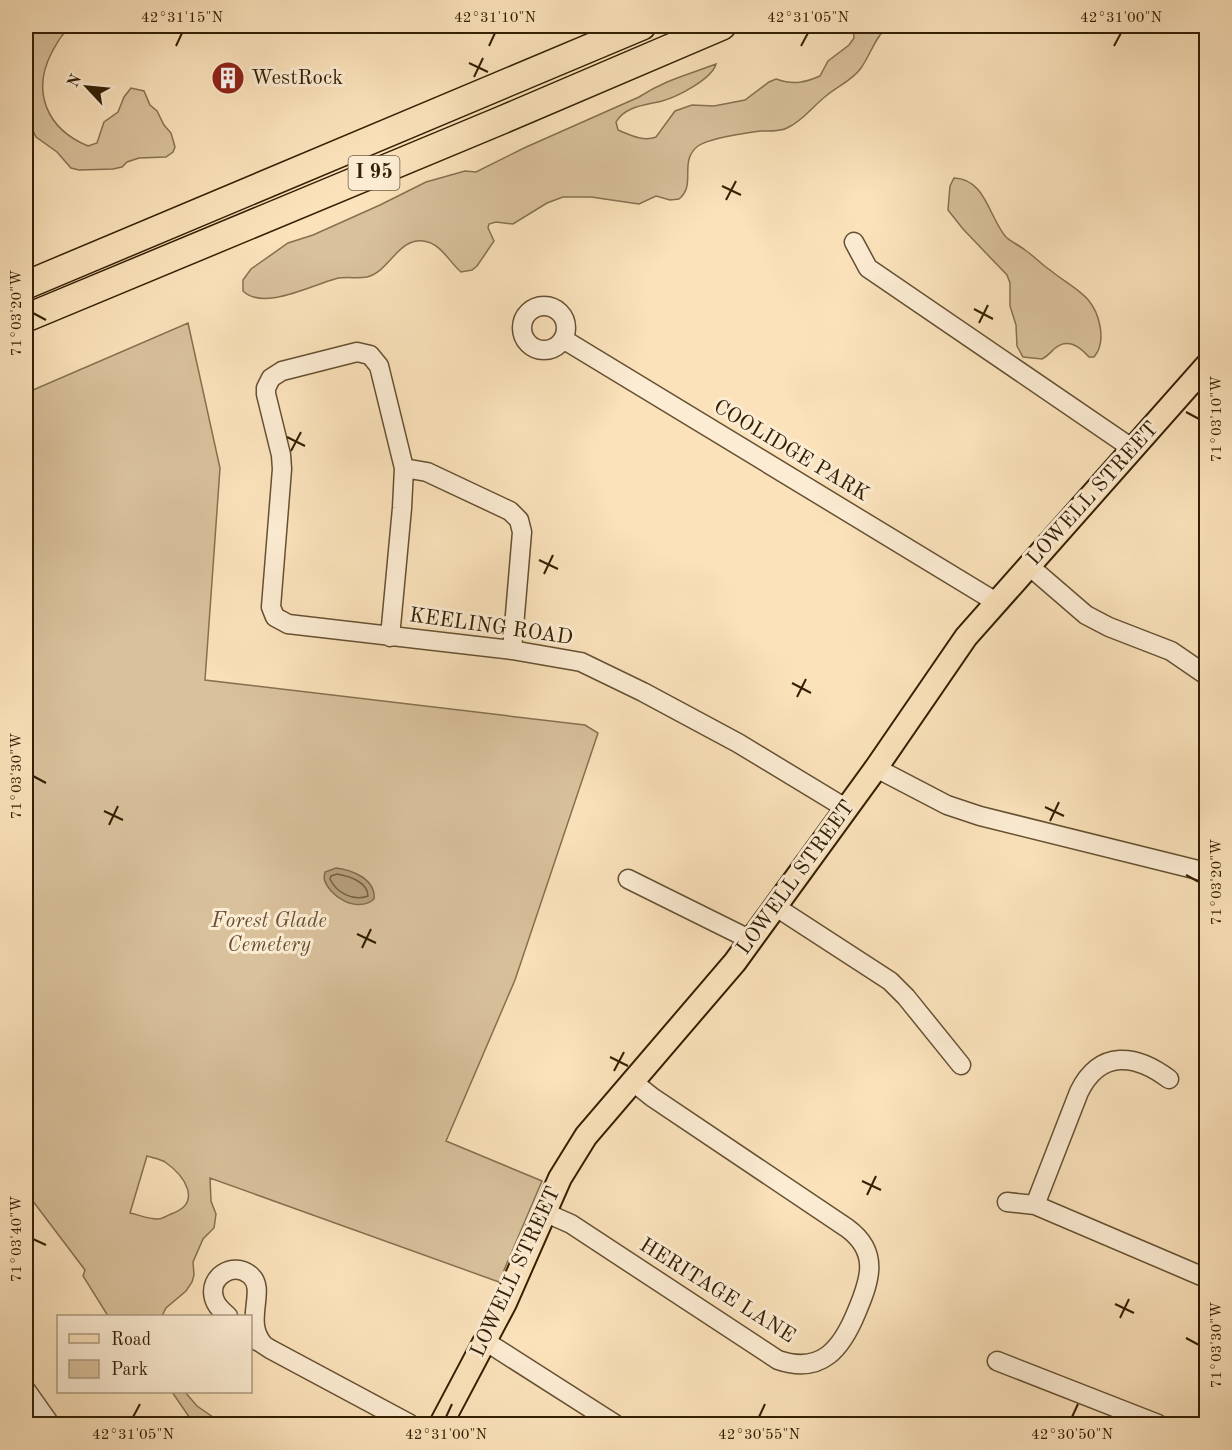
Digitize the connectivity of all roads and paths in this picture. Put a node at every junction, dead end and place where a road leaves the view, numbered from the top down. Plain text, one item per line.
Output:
1 (642, 26) edge
2 (722, 26) edge
3 (854, 242) dead end
4 (26, 285) edge
5 (26, 318) edge
6 (563, 339) dead end
7 (1206, 366) edge
8 (1133, 449) junction
9 (404, 468) junction
10 (1028, 565) junction
11 (996, 602) junction
12 (390, 637) junction
13 (512, 650) junction
14 (1206, 675) edge
15 (876, 768) junction
16 (847, 809) junction
17 (1206, 872) edge
18 (628, 879) dead end
19 (776, 907) junction
20 (752, 940) junction
21 (961, 1065) dead end
22 (1169, 1079) dead end
23 (632, 1081) junction
24 (1007, 1203) dead end
25 (1035, 1204) junction
26 (544, 1212) junction
27 (1206, 1278) edge
28 (226, 1315) edge
29 (258, 1341) edge
30 (485, 1341) junction
31 (997, 1361) dead end
32 (26, 1390) edge
33 (50, 1425) edge
34 (410, 1425) edge
35 (441, 1425) edge
36 (615, 1425) edge
37 (1158, 1425) edge

1 - 4 highway, I 95
2 - 5 highway, I 95
3 - 8 street
6 - 11 street, COOLIDGE PARK
7 - 8 main road, LOWELL STREET
8 - 10 main road, LOWELL STREET
9 - 12 street
9 - 12 street, KEELING ROAD
9 - 13 street
10 - 11 main road, LOWELL STREET
10 - 14 street
11 - 15 main road, LOWELL STREET
12 - 13 street, KEELING ROAD
13 - 16 street, KEELING ROAD
15 - 16 main road, LOWELL STREET
15 - 17 street
16 - 19 main road, LOWELL STREET
18 - 20 street
19 - 20 main road, LOWELL STREET
19 - 21 street
20 - 23 main road, LOWELL STREET
22 - 25 street
23 - 26 main road, LOWELL STREET
23 - 26 street, HERITAGE LANE
24 - 25 street
25 - 27 street
26 - 30 main road, LOWELL STREET
28 - 29 street
29 - 34 street
30 - 35 main road, LOWELL STREET
30 - 36 street
31 - 37 street
32 - 33 street

